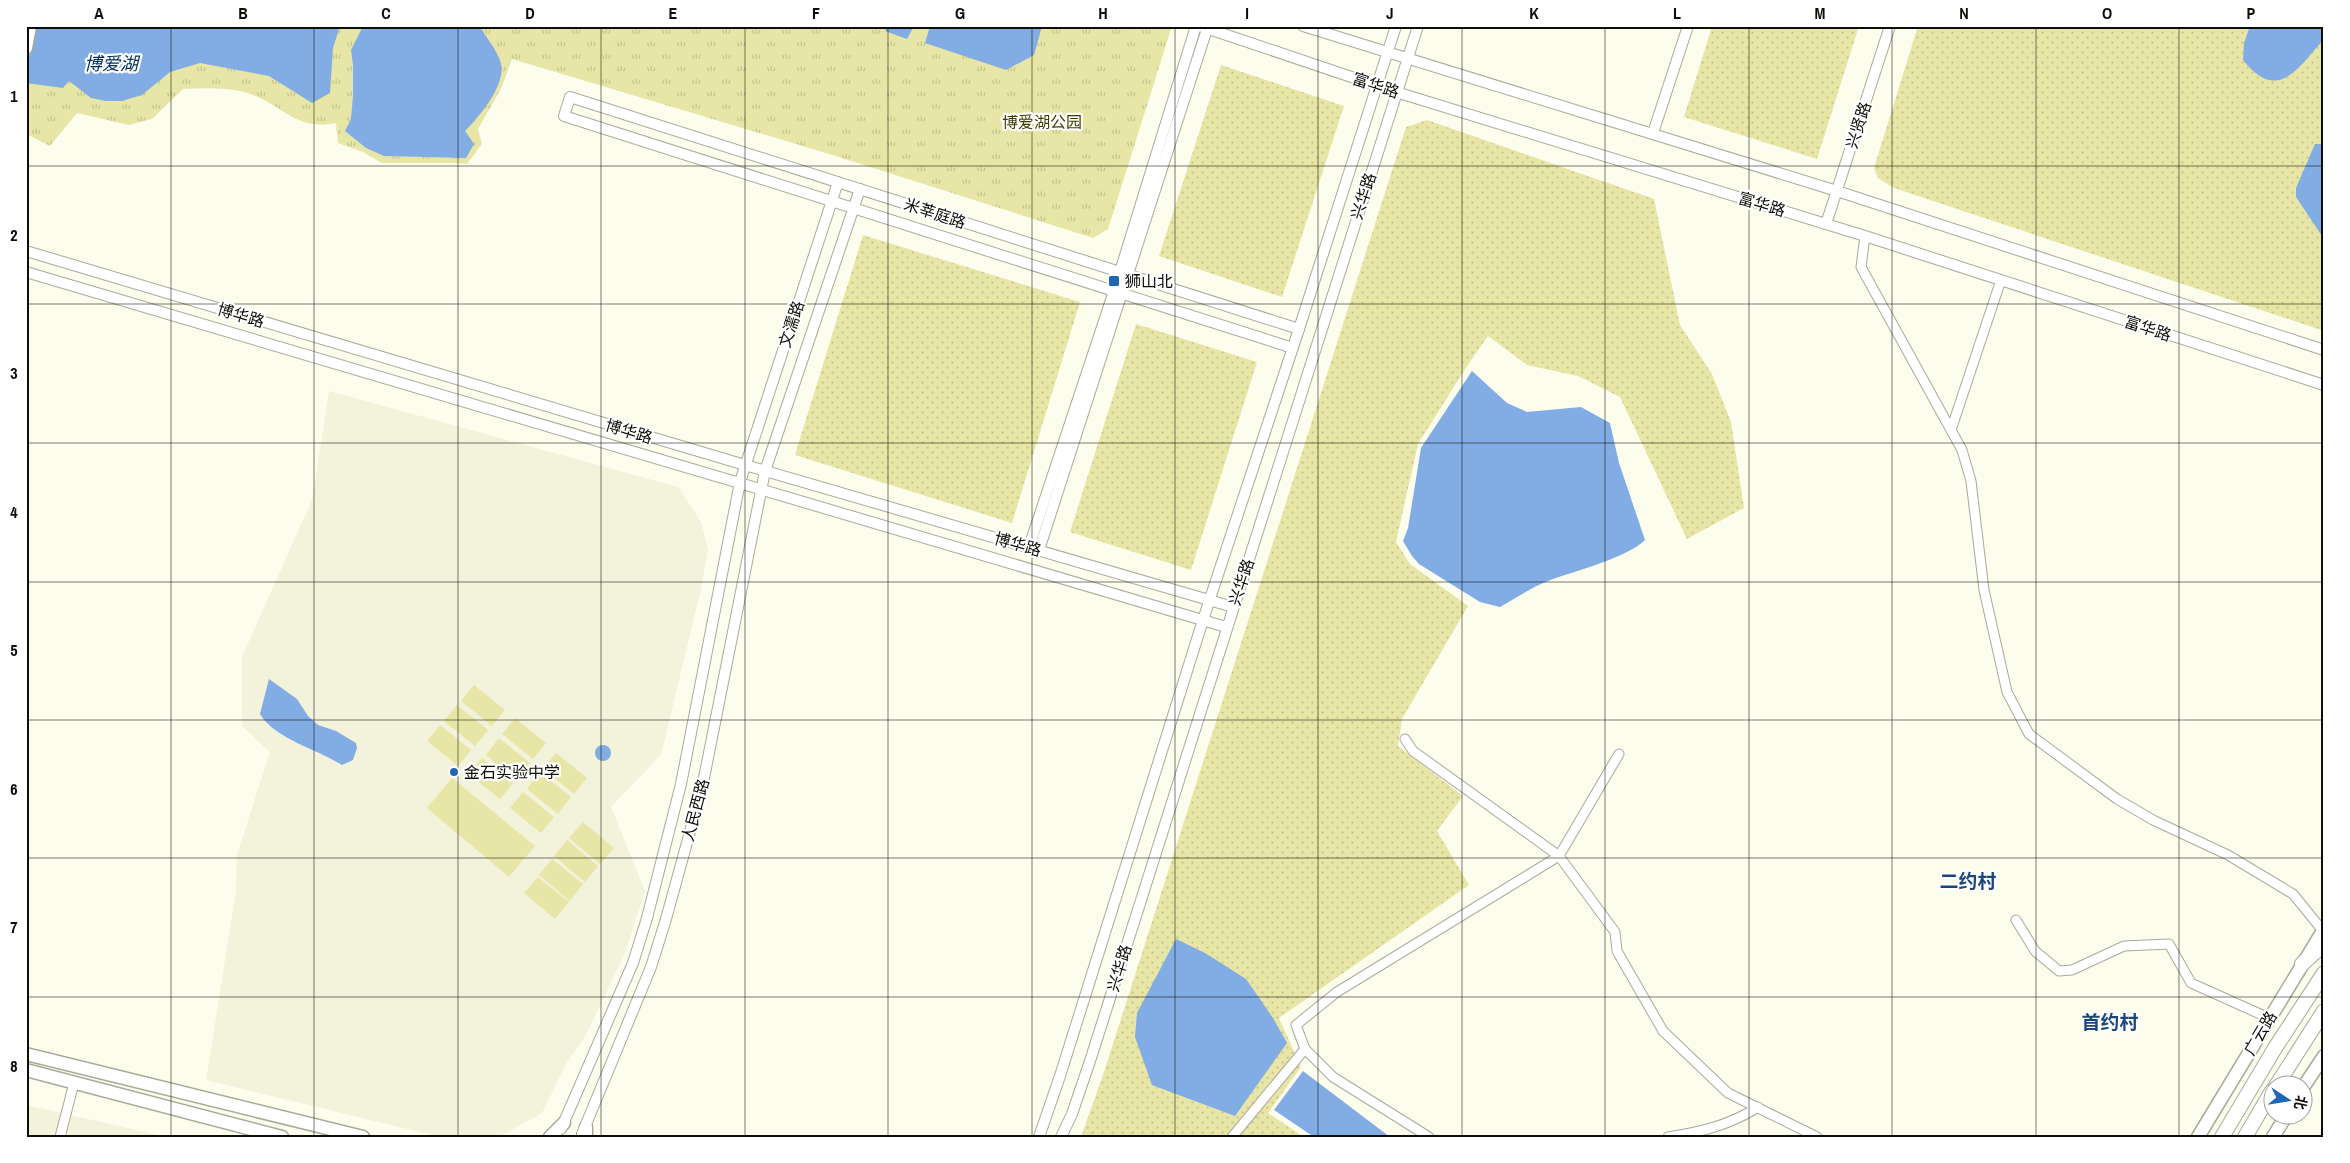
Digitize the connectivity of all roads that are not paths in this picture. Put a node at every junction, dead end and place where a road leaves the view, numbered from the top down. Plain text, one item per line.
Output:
1 (30, 26) edge
2 (1196, 26) edge
3 (1302, 26) edge
4 (1396, 26) edge
5 (1418, 26) edge
6 (1688, 26) edge
7 (1890, 26) edge
8 (1205, 27) edge
9 (26, 48) edge
10 (1387, 53) junction
11 (1408, 58) junction
12 (1377, 86) junction
13 (1396, 92) junction
14 (1653, 133) junction
15 (838, 182) junction
16 (860, 189) junction
17 (1837, 191) junction
18 (832, 201) junction
19 (854, 208) junction
20 (1826, 224) junction
21 (1865, 236) junction
22 (26, 251) edge
23 (26, 272) edge
24 (1123, 273) junction
25 (2001, 280) junction
26 (1118, 292) junction
27 (1299, 328) junction
28 (1293, 348) junction
29 (2324, 350) edge
30 (2324, 385) edge
31 (1951, 430) junction
32 (745, 465) junction
33 (765, 471) junction
34 (740, 482) junction
35 (761, 488) junction
36 (1034, 549) junction
37 (1210, 601) junction
38 (1233, 607) junction
39 (1202, 620) junction
40 (1226, 627) junction
41 (1405, 739) dead end
42 (1619, 754) dead end
43 (1559, 856) junction
44 (2016, 920) dead end
45 (2323, 935) edge
46 (2302, 964) joint
47 (2324, 973) edge
48 (2324, 1011) edge
49 (2270, 1018) junction
50 (1305, 1049) junction
51 (26, 1054) edge
52 (2324, 1056) edge
53 (26, 1070) edge
54 (2282, 1076) edge
55 (2311, 1076) edge
56 (74, 1083) junction
57 (1758, 1108) junction
58 (2262, 1108) edge
59 (564, 1123) junction
60 (2280, 1126) edge
61 (584, 1134) edge
62 (60, 1137) edge
63 (282, 1137) edge
64 (364, 1137) edge
65 (550, 1137) edge
66 (557, 1137) edge
67 (1039, 1137) edge
68 (1061, 1137) edge
69 (1232, 1137) edge
70 (1429, 1137) edge
71 (1668, 1137) edge
72 (1817, 1137) edge
73 (2198, 1137) edge
74 (2222, 1137) edge
75 (2245, 1137) edge
76 (2273, 1137) edge

1 - 9 main road
2 - 24 street
3 - 10 street, 富华路
4 - 10 street, 兴华路
5 - 11 street, 兴华路
6 - 14 street
7 - 17 street, 兴贤路
8 - 12 street, 富华路
8 - 24 street
10 - 11 street, 富华路
10 - 12 street, 兴华路
11 - 13 street, 兴华路
11 - 14 street, 富华路
12 - 13 street, 富华路
12 - 27 street, 兴华路
13 - 20 street, 富华路
13 - 38 street, 兴华路
14 - 17 street, 富华路
15 - 16 street, 米莘庭路
15 - 18 street, 文濡路
15 - 18 street, 米莘庭路
16 - 19 street, 文濡路
16 - 24 street, 米莘庭路
17 - 20 street, 兴贤路
17 - 29 street, 富华路
18 - 19 street, 米莘庭路
18 - 32 street, 文濡路
19 - 26 street, 米莘庭路
19 - 33 street, 文濡路
20 - 21 street, 富华路
21 - 25 street, 富华路
21 - 31 street
22 - 32 street, 博华路
23 - 34 street, 博华路
24 - 26 street
24 - 27 street, 米莘庭路
25 - 30 street, 富华路
25 - 31 street
26 - 28 street, 米莘庭路
26 - 36 street
27 - 28 street, 兴华路
28 - 37 street, 兴华路
31 - 45 street
32 - 33 street, 博华路
32 - 34 street, 文濡路
33 - 35 street, 人民西路
33 - 36 street, 博华路
34 - 35 street, 博华路
34 - 59 street, 文濡路
35 - 39 street, 博华路
35 - 61 street, 人民西路
36 - 37 street, 博华路
37 - 38 street, 博华路
37 - 39 street, 兴华路
38 - 40 street, 兴华路
39 - 40 street, 博华路
39 - 67 street, 兴华路
40 - 68 street, 兴华路
41 - 43 street
42 - 43 street
43 - 50 street
43 - 57 street
44 - 49 street
45 - 46 main road
46 - 49 main road, 广云路
47 - 74 main road, 广云路
48 - 54 main road
49 - 73 main road, 广云路
50 - 69 street
50 - 70 street
51 - 64 main road
52 - 55 main road
53 - 56 main road
56 - 62 street
56 - 63 main road
57 - 71 street
57 - 72 street
58 - 75 main road
59 - 65 main road
59 - 66 street, 文濡路
60 - 76 main road

